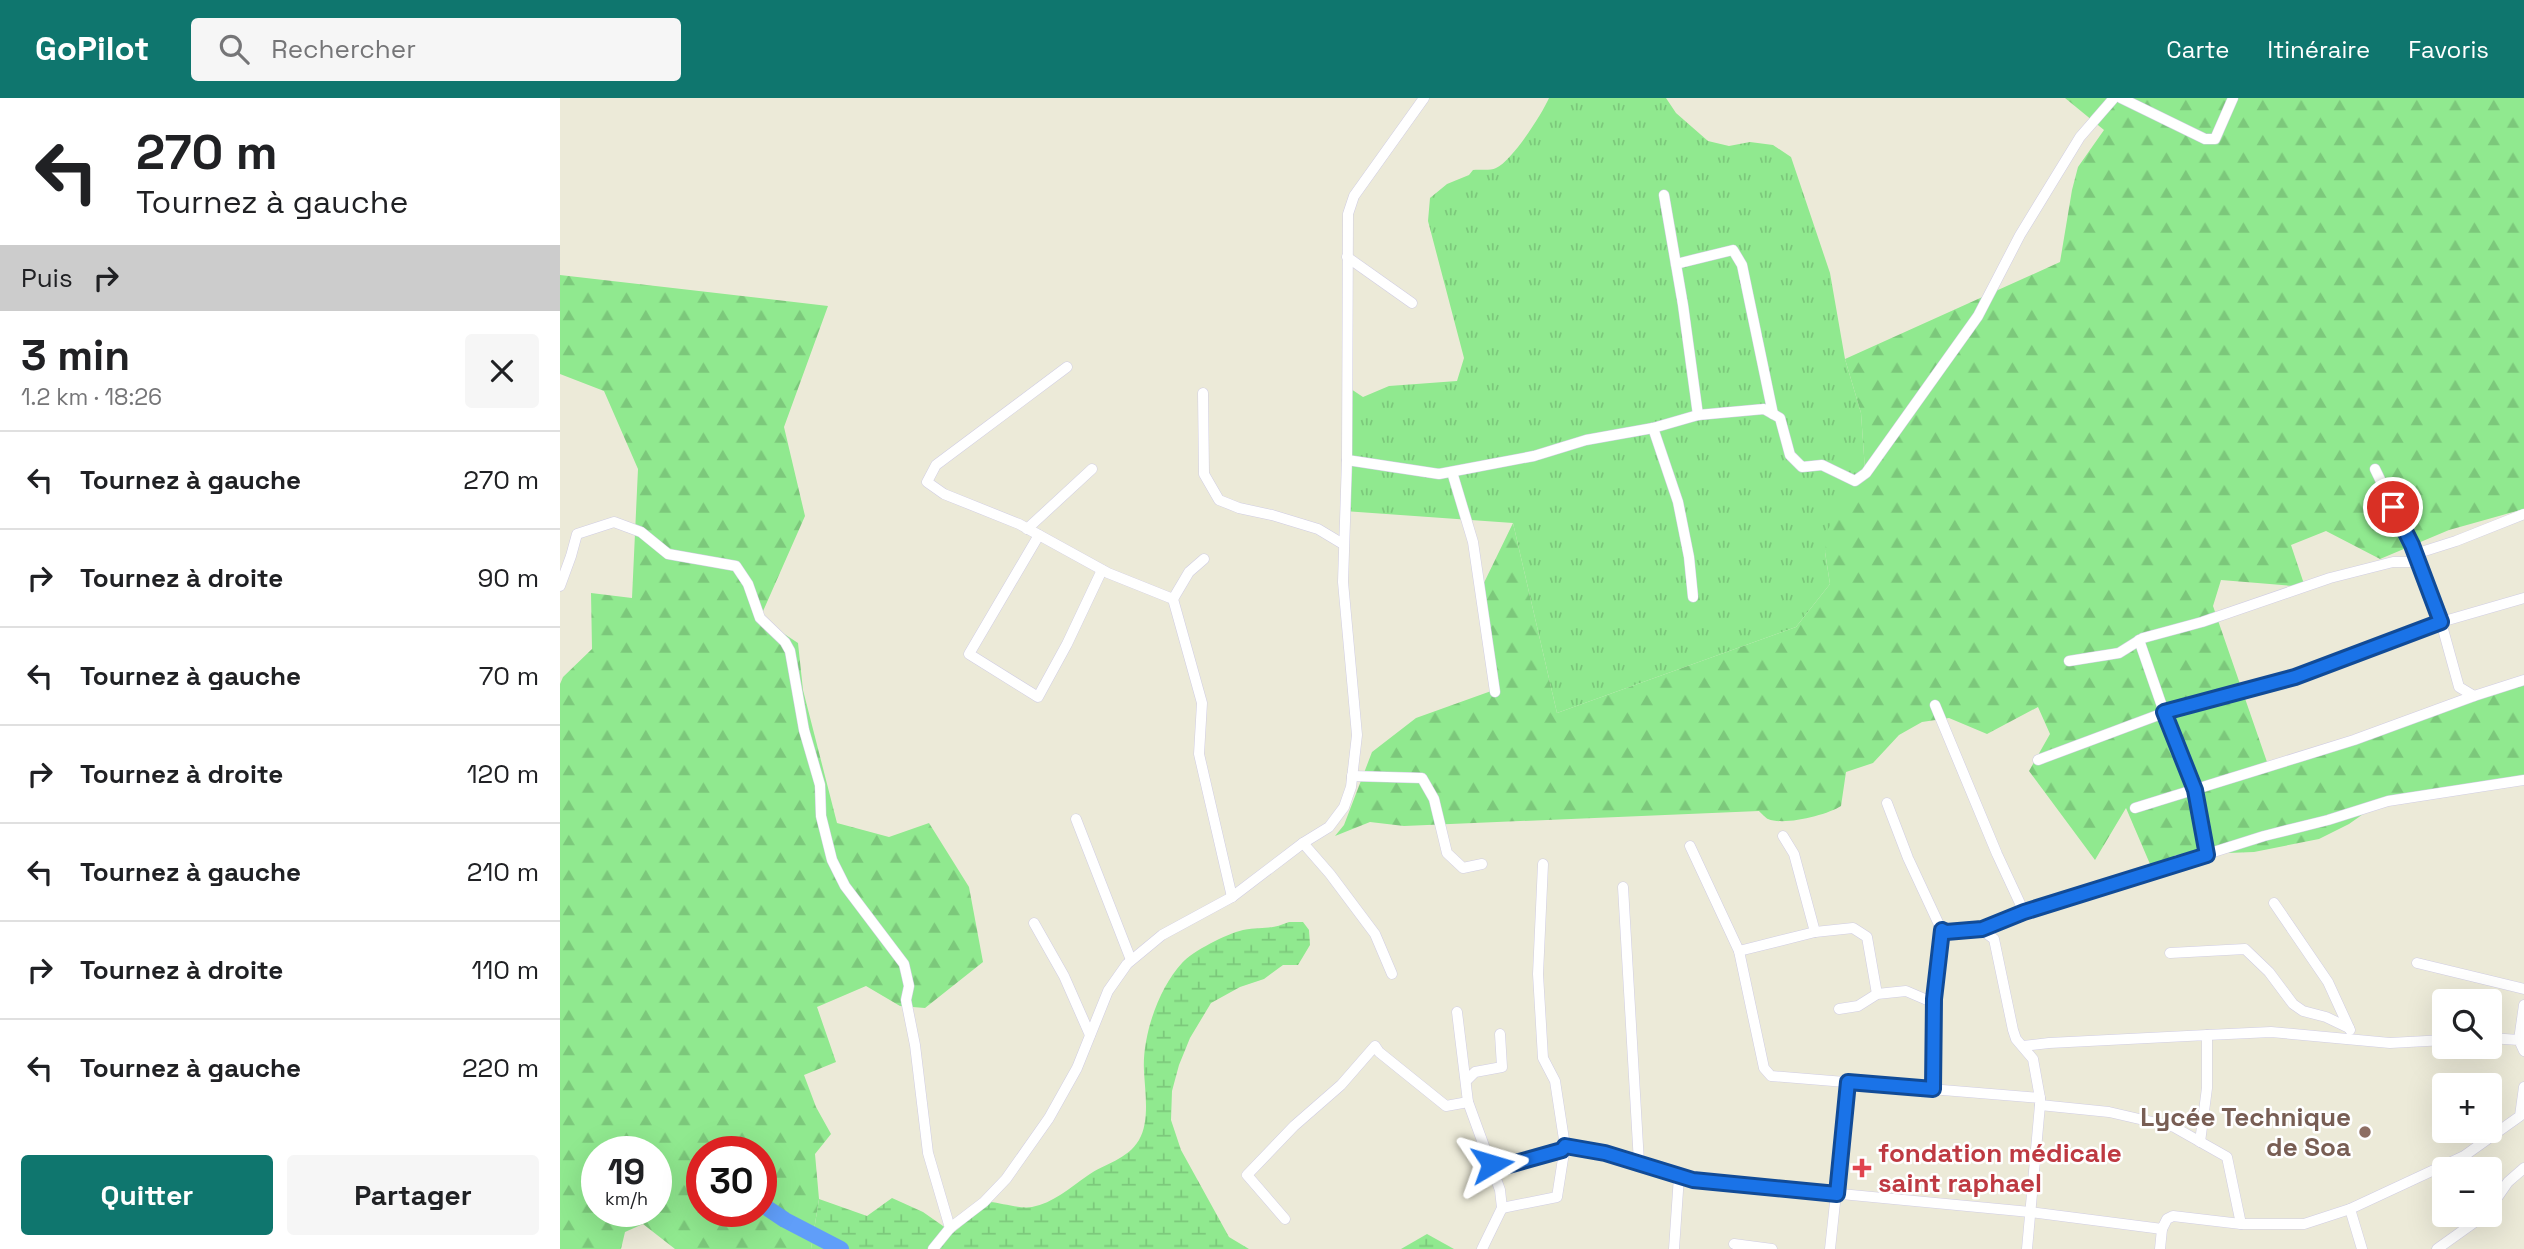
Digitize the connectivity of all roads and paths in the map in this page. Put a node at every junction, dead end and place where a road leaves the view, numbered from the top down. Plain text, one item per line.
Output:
1 (1424, 98) edge
2 (2114, 98) edge
3 (2121, 98) edge
4 (2234, 98) edge
5 (1664, 195) dead end
6 (1347, 257) junction
7 (1676, 264) junction
8 (1412, 303) dead end
9 (1067, 367) dead end
10 (1203, 393) dead end
11 (1773, 414) junction
12 (1698, 415) junction
13 (1653, 428) junction
14 (1347, 460) junction
15 (2375, 468) dead end
16 (1093, 469) dead end
17 (1452, 472) junction
18 (2524, 514) edge
19 (1027, 529) junction
20 (1039, 535) junction
21 (1343, 544) junction
22 (2417, 558) junction
23 (1204, 559) dead end
24 (1102, 570) junction
25 (560, 586) edge
26 (1693, 597) dead end
27 (2524, 598) edge
28 (1173, 599) junction
29 (2441, 622) junction
30 (2139, 640) junction
31 (2069, 660) dead end
32 (2524, 680) edge
33 (1495, 692) dead end
34 (2474, 696) junction
35 (1935, 705) dead end
36 (2164, 712) junction
37 (2038, 760) dead end
38 (1352, 776) junction
39 (2524, 780) edge
40 (2195, 790) junction
41 (1887, 803) dead end
42 (2135, 808) dead end
43 (1076, 819) dead end
44 (1783, 835) dead end
45 (1303, 843) junction
46 (1690, 846) dead end
47 (2207, 855) junction
48 (1482, 863) dead end
49 (1543, 864) dead end
50 (1623, 887) dead end
51 (1232, 897) junction
52 (2274, 903) dead end
53 (2024, 912) junction
54 (1034, 923) dead end
55 (1982, 929) junction
56 (1942, 930) junction
57 (1815, 932) junction
58 (1739, 951) junction
59 (2170, 953) dead end
60 (1131, 960) junction
61 (2417, 963) dead end
62 (1392, 974) dead end
63 (2524, 989) edge
64 (1877, 994) junction
65 (1934, 1003) junction
66 (2524, 1005) edge
67 (1839, 1009) dead end
68 (1457, 1012) dead end
69 (2349, 1028) junction
70 (1500, 1034) dead end
71 (1090, 1035) junction
72 (2207, 1035) junction
73 (2502, 1039) edge
74 (2354, 1040) junction
75 (2519, 1040) junction
76 (2432, 1041) edge
77 (2024, 1046) junction
78 (2524, 1051) edge
79 (1466, 1082) junction
80 (1848, 1082) junction
81 (2524, 1087) edge
82 (1933, 1089) junction
83 (1468, 1102) junction
84 (2040, 1102) junction
85 (2523, 1110) edge
86 (2200, 1142) junction
87 (1565, 1146) junction
88 (1639, 1163) junction
89 (2524, 1168) edge
90 (1494, 1169) junction
91 (1679, 1176) junction
92 (2502, 1191) edge
93 (1837, 1194) junction
94 (1502, 1208) junction
95 (2350, 1209) junction
96 (2031, 1212) junction
97 (1285, 1219) dead end
98 (2241, 1224) junction
99 (2468, 1227) edge
100 (950, 1228) junction
101 (2162, 1229) junction
102 (1734, 1244) dead end
103 (933, 1249) edge
104 (1482, 1249) edge
105 (1674, 1249) edge
106 (1772, 1249) edge
107 (1830, 1249) edge
108 (2027, 1249) edge
109 (2160, 1249) edge
110 (2362, 1249) edge
111 (2438, 1249) edge

1 - 6 street
2 - 11 street
3 - 4 street
5 - 7 street
6 - 8 street
6 - 14 street
7 - 11 street
7 - 12 street
9 - 19 street
10 - 21 street
11 - 12 street
12 - 13 street
13 - 17 street
13 - 26 street
14 - 17 street
14 - 21 street
15 - 22 street
16 - 19 street
17 - 33 street
18 - 22 street
19 - 20 street
20 - 24 street
20 - 24 street
21 - 38 street
22 - 29 street
22 - 30 street
23 - 28 street
24 - 28 street
25 - 100 street
27 - 29 street
28 - 51 street
29 - 34 street
29 - 36 street
30 - 31 street
30 - 36 street
32 - 34 street
34 - 40 street
35 - 53 street
36 - 37 street
36 - 40 street
38 - 45 street
38 - 48 street
39 - 47 street
40 - 42 street
40 - 47 street
41 - 56 street
43 - 60 street
44 - 57 street
45 - 51 street
45 - 62 street
46 - 58 street
47 - 53 street
49 - 87 street
50 - 88 street
51 - 60 street
52 - 69 street
53 - 55 street
54 - 71 street
55 - 56 street
55 - 77 street
56 - 65 street
57 - 58 street
57 - 64 street
58 - 80 street
59 - 69 street
60 - 71 street
61 - 63 street
64 - 65 street
64 - 67 street
65 - 82 street
66 - 75 street
68 - 79 street
69 - 74 street
70 - 79 street
71 - 100 street
72 - 74 street
72 - 77 street
72 - 86 street
73 - 75 street
74 - 76 street
75 - 78 street
77 - 84 street
79 - 83 street
80 - 82 street
80 - 93 street
81 - 85 street
82 - 84 street
83 - 90 street
83 - 97 street
84 - 86 street
84 - 96 street
85 - 95 street
86 - 98 street
87 - 88 street
87 - 90 street
87 - 94 street
88 - 91 street
89 - 92 street
90 - 94 street
91 - 93 street
91 - 105 street
93 - 96 street
93 - 107 street
94 - 104 street
95 - 98 street
95 - 110 street
96 - 101 street
96 - 108 street
98 - 101 street
99 - 111 street
100 - 103 street
101 - 109 street
102 - 106 street

